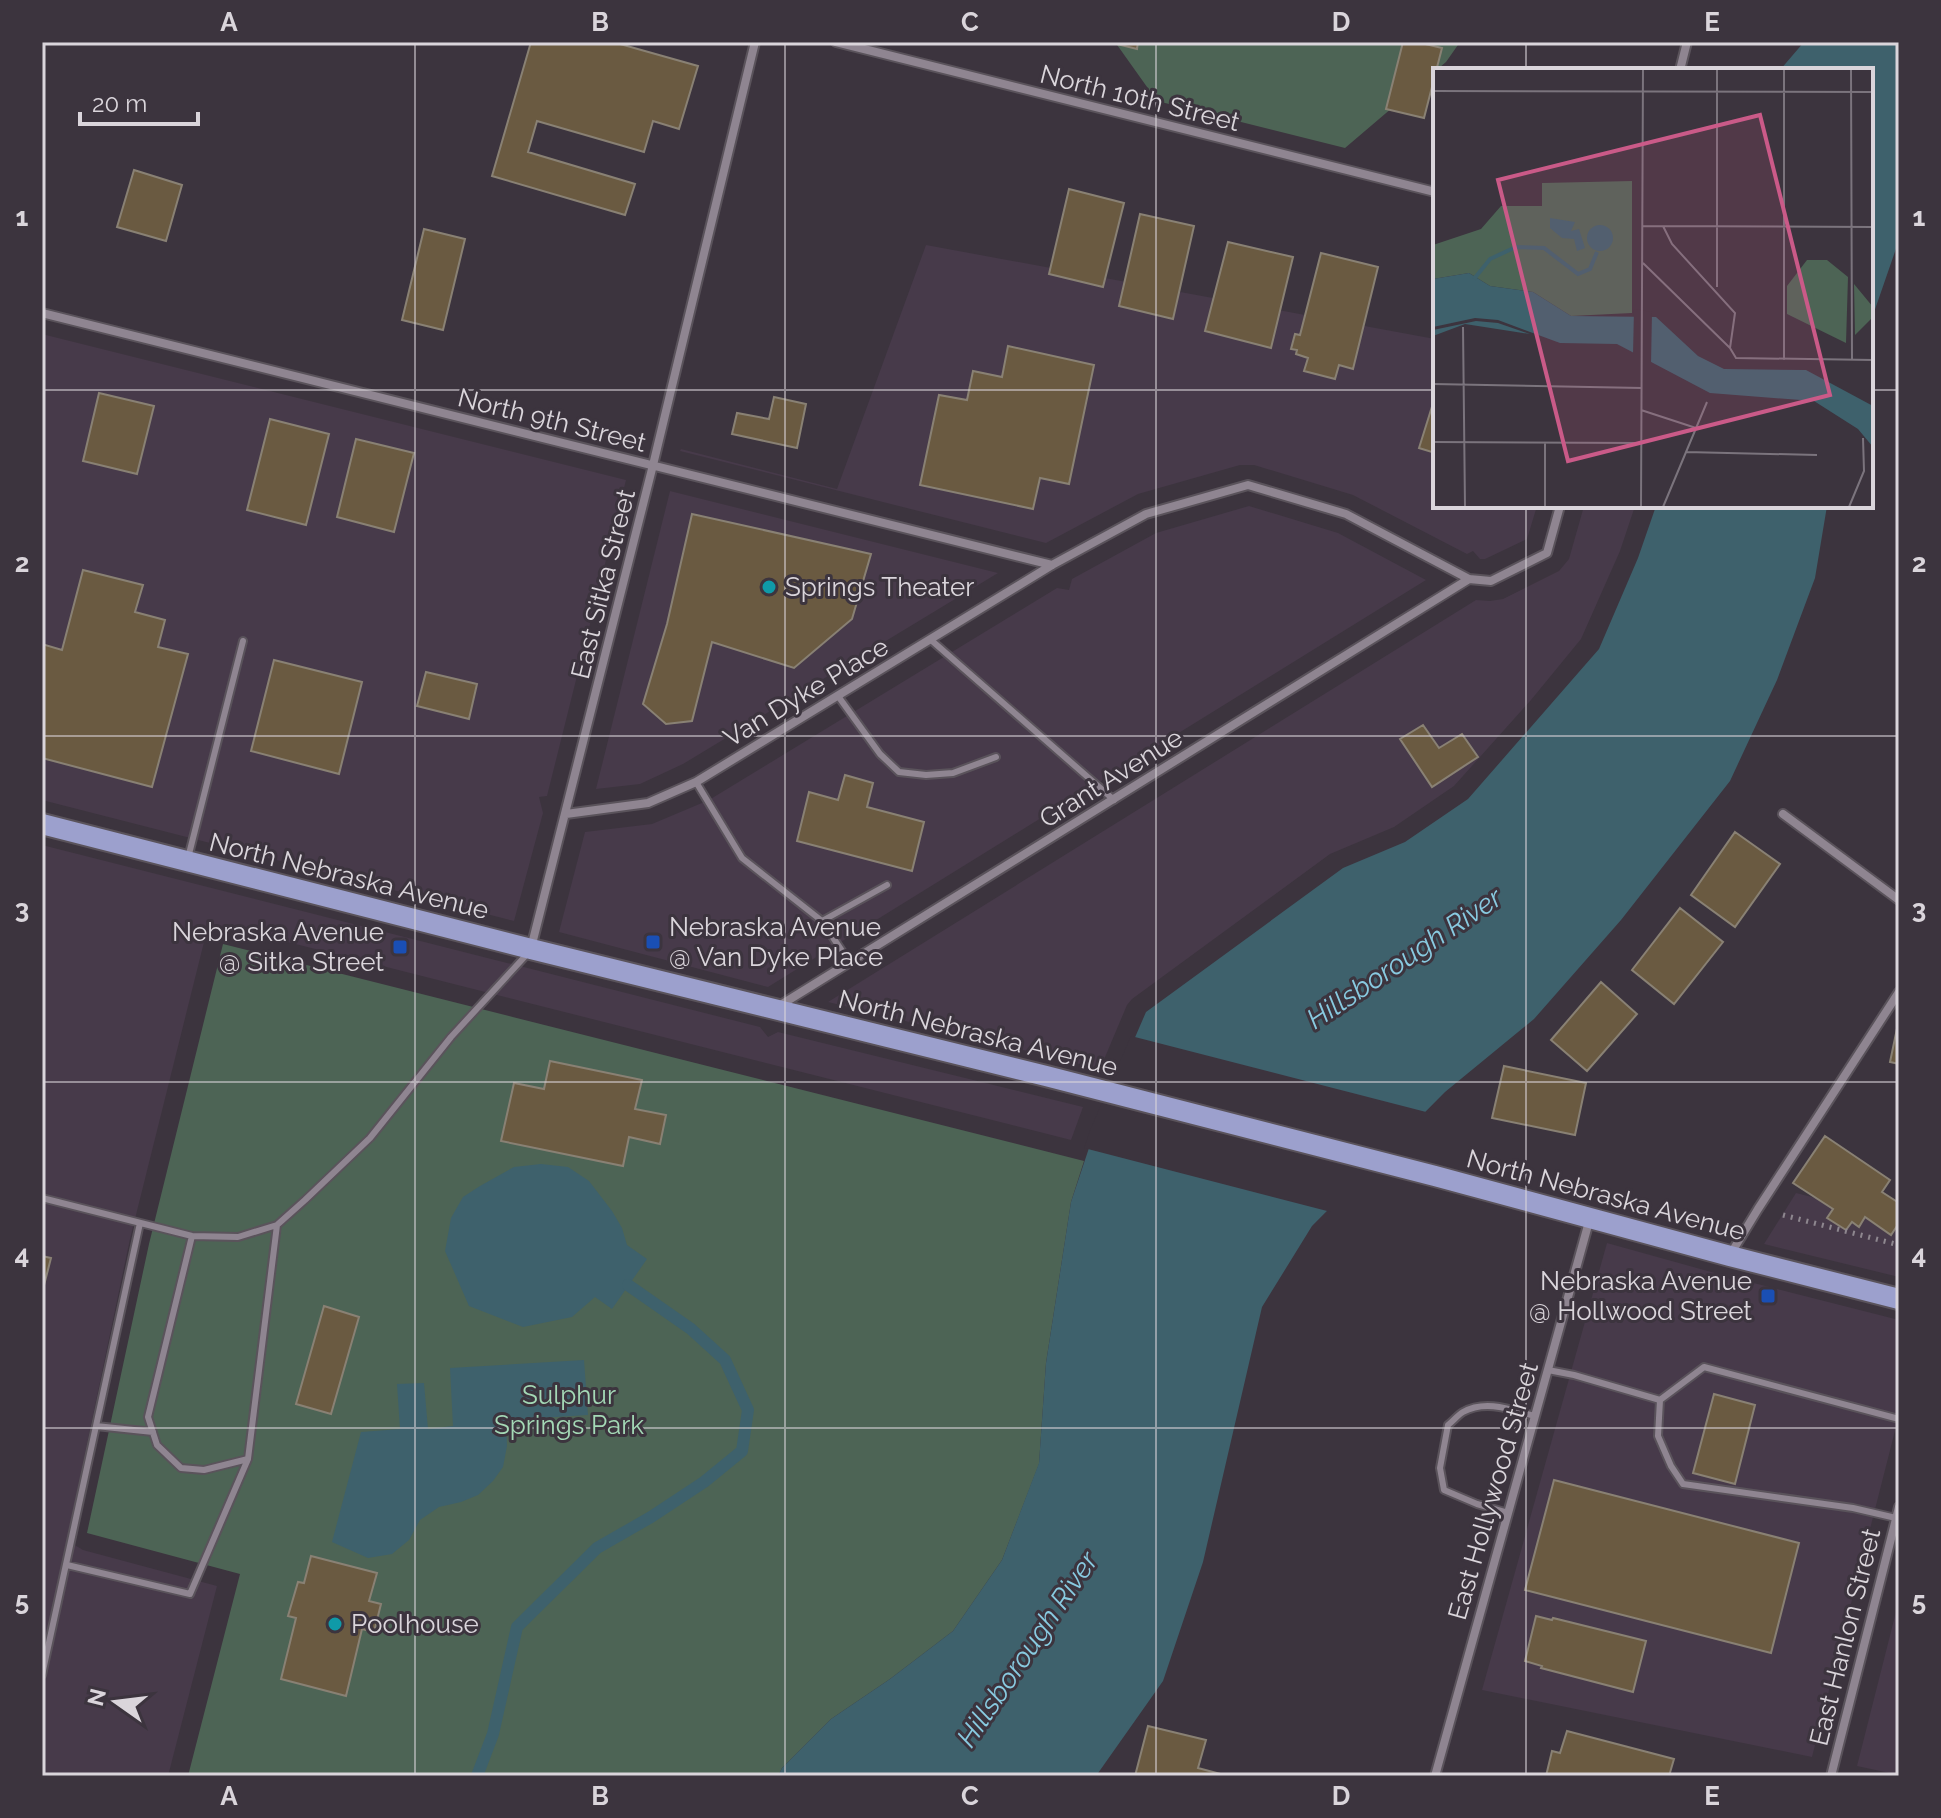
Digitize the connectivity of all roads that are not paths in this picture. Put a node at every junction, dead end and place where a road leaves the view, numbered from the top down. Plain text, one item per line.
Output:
1 (755, 42) edge
2 (836, 42) edge
3 (1687, 42) edge
4 (1680, 68) edge
5 (1433, 191) edge
6 (42, 313) edge
7 (653, 465) junction
8 (1559, 508) edge
9 (1052, 565) junction
10 (1469, 579) junction
11 (931, 640) junction
12 (243, 641) dead end
13 (838, 696) junction
14 (996, 757) dead end
15 (696, 782) junction
16 (1114, 800) junction
17 (566, 814) junction
18 (1783, 814) dead end
19 (42, 824) edge
20 (187, 861) junction
21 (887, 885) dead end
22 (1899, 900) edge
23 (822, 921) junction
24 (531, 949) junction
25 (850, 963) junction
26 (1899, 992) edge
27 (773, 1009) junction
28 (42, 1198) edge
29 (1590, 1217) junction
30 (140, 1223) junction
31 (277, 1225) junction
32 (192, 1236) junction
33 (1730, 1256) junction
34 (1899, 1299) edge
35 (1548, 1370) junction
36 (1660, 1400) junction
37 (1535, 1416) junction
38 (1899, 1419) edge
39 (96, 1426) junction
40 (153, 1432) junction
41 (248, 1459) junction
42 (1899, 1507) edge
43 (1508, 1513) junction
44 (1896, 1518) junction
45 (67, 1565) junction
46 (42, 1675) edge
47 (1435, 1776) edge
48 (1831, 1776) edge

1 - 7 street, East Sitka Street
2 - 5 street, North 10th Street
3 - 4 street
6 - 7 street, North 9th Street
7 - 9 street, North 9th Street
7 - 17 street, East Sitka Street
8 - 10 street
9 - 10 street, Van Dyke Place
9 - 11 street, Van Dyke Place
10 - 16 street, Grant Avenue
11 - 13 street, Van Dyke Place
11 - 16 lane
12 - 20 lane
13 - 14 lane
13 - 15 street, Van Dyke Place
15 - 17 street, Van Dyke Place
15 - 23 lane
16 - 25 street, Grant Avenue
17 - 24 street, East Sitka Street
18 - 22 street
19 - 20 main road, North Nebraska Avenue
20 - 24 main road, North Nebraska Avenue
21 - 23 lane
23 - 25 lane
24 - 27 main road, North Nebraska Avenue
24 - 31 lane
25 - 27 street, Grant Avenue
26 - 33 street
27 - 29 main road, North Nebraska Avenue
28 - 30 lane
29 - 33 main road, North Nebraska Avenue
29 - 35 street, East Hollywood Street
30 - 32 lane
30 - 39 lane
31 - 32 lane
31 - 41 lane
32 - 40 lane
33 - 34 main road, North Nebraska Avenue
35 - 36 lane
35 - 37 street, East Hollywood Street
36 - 38 lane
36 - 44 lane
37 - 43 street, East Hollywood Street
37 - 43 lane
39 - 40 lane
39 - 45 lane
40 - 41 lane
41 - 45 lane
42 - 44 street, East Hanlon Street
43 - 47 street, East Hollywood Street
44 - 48 street, East Hanlon Street
45 - 46 lane

